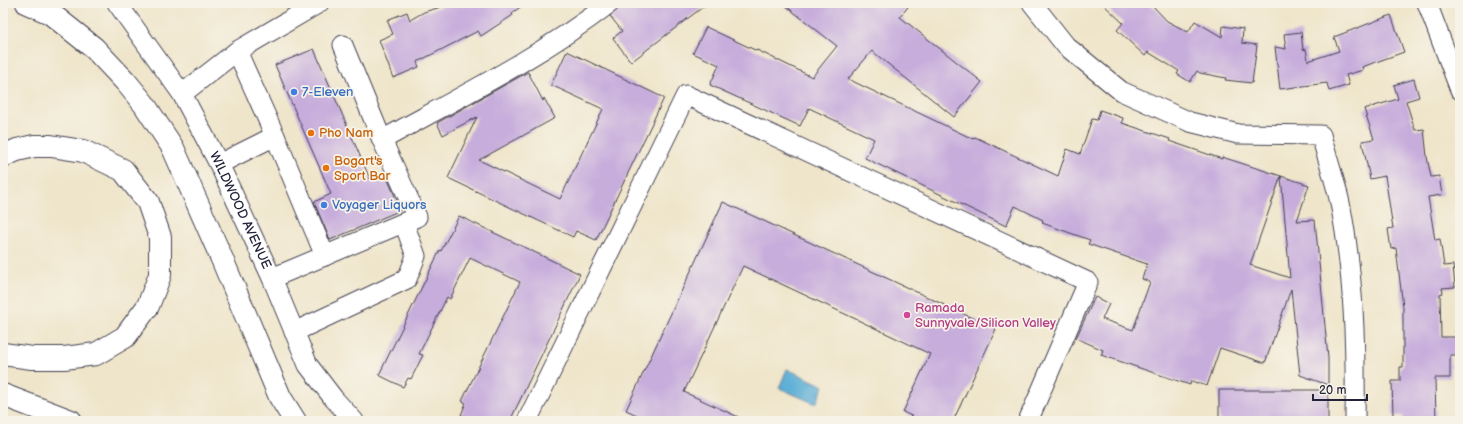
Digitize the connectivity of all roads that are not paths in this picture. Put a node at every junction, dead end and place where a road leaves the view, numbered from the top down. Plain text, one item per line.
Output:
1 (27, 3) edge
2 (118, 3) edge
3 (318, 3) edge
4 (610, 3) edge
5 (1032, 3) edge
6 (1427, 3) edge
7 (343, 45) dead end
8 (237, 51) junction
9 (1460, 90) edge
10 (182, 94) junction
11 (274, 136) junction
12 (382, 140) junction
13 (3, 156) edge
14 (219, 164) junction
15 (404, 223) junction
16 (325, 256) junction
17 (272, 278) junction
18 (294, 332) junction
19 (3, 354) edge
20 (3, 395) edge
21 (71, 421) edge
22 (295, 421) edge
23 (354, 421) edge
24 (527, 421) edge
25 (1028, 421) edge
26 (1355, 421) edge

1 - 22 highway
2 - 10 street, WILDWOOD AVENUE
3 - 8 street
4 - 12 street
5 - 26 street
6 - 9 street
7 - 12 street
8 - 10 street
8 - 11 street
10 - 14 street, WILDWOOD AVENUE
11 - 14 street
11 - 16 street
12 - 15 street
13 - 19 highway
14 - 17 street, WILDWOOD AVENUE
15 - 16 street
15 - 18 street
16 - 17 street
17 - 18 street, WILDWOOD AVENUE
18 - 23 street, WILDWOOD AVENUE
20 - 21 highway
24 - 25 street

